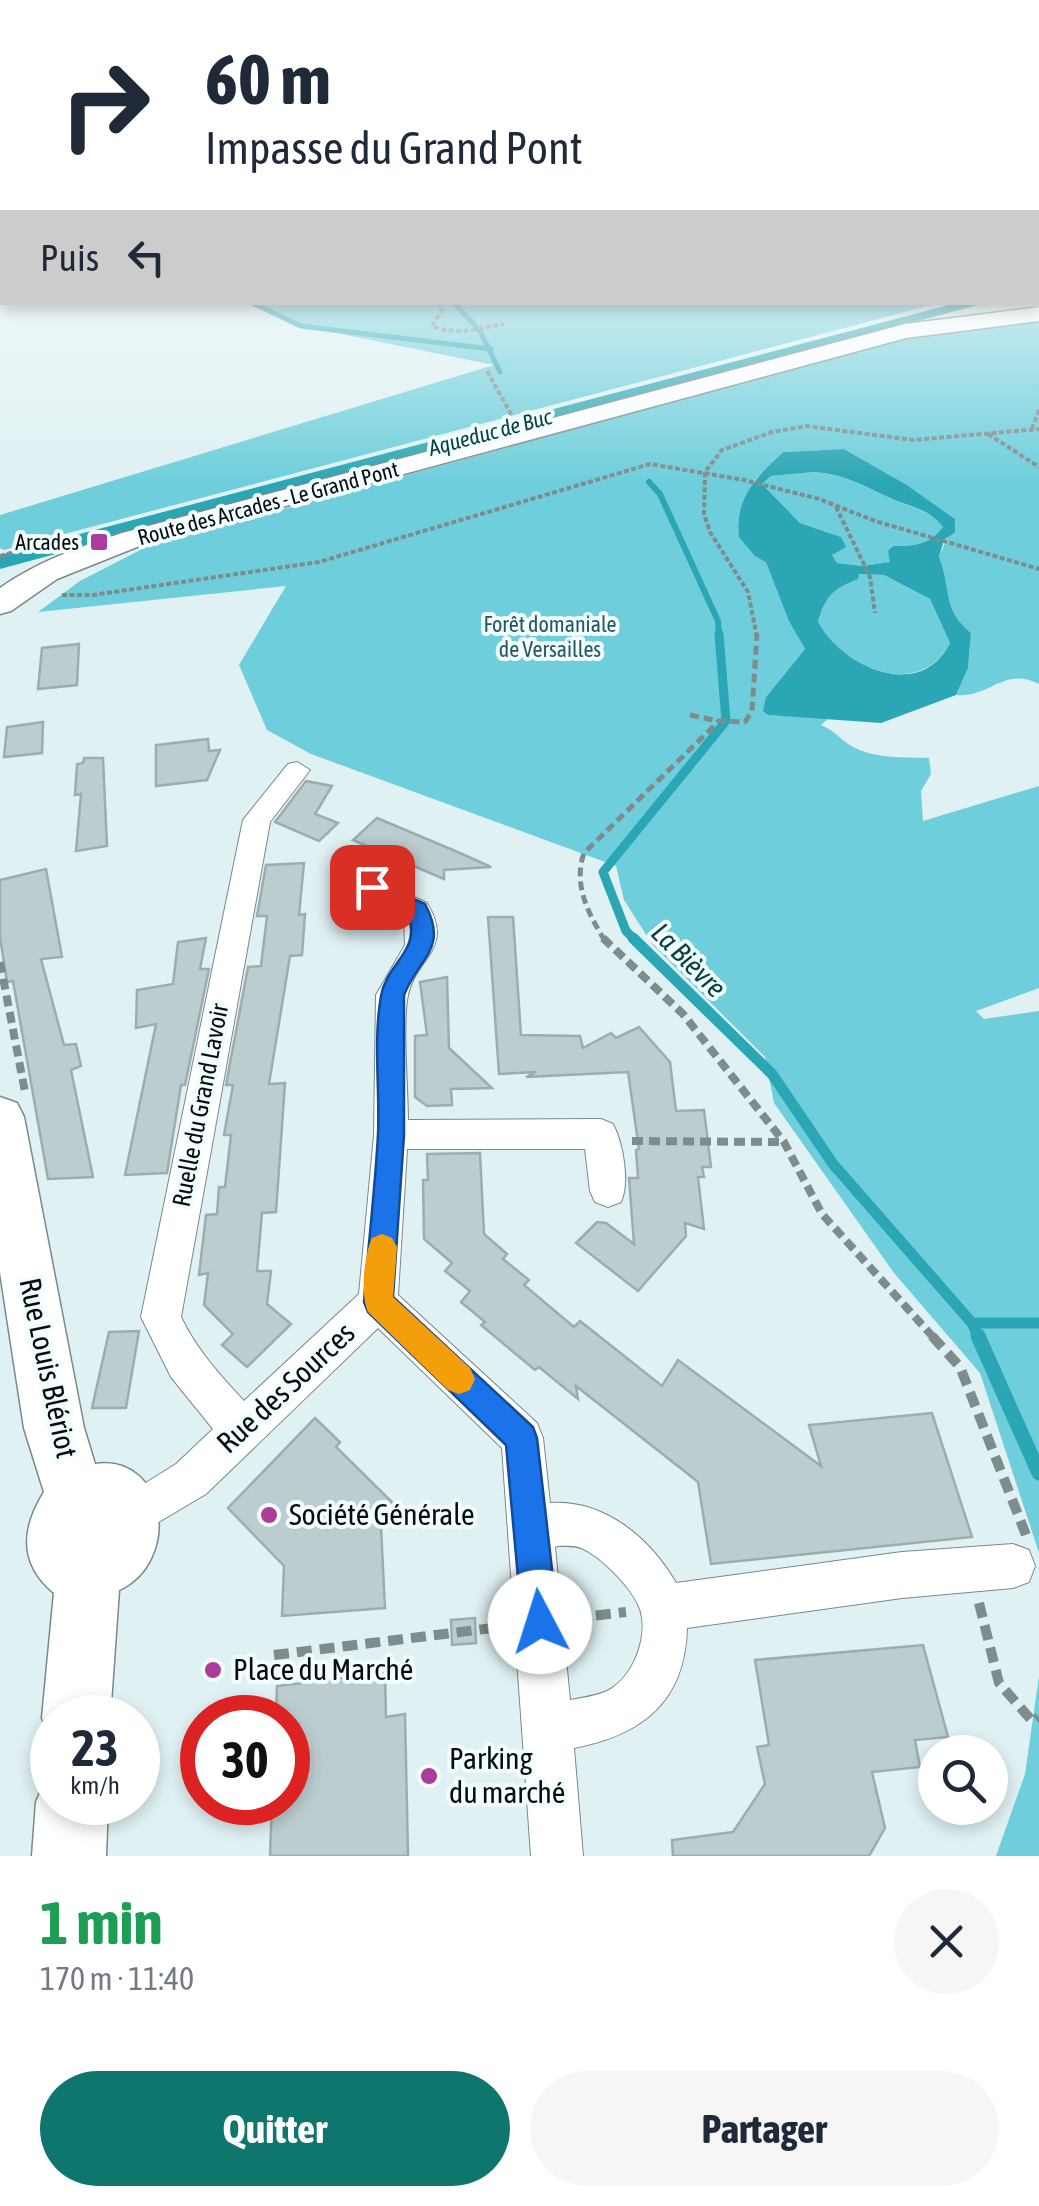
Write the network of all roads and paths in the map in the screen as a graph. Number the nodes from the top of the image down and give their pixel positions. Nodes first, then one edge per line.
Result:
1 (440, 312) edge
2 (1039, 314) edge
3 (504, 324) dead end
4 (488, 371) dead end
5 (1039, 410) edge
6 (515, 421) dead end
7 (1036, 429) edge
8 (987, 433) junction
9 (1039, 467) edge
10 (705, 472) junction
11 (836, 508) junction
12 (2, 555) edge
13 (1039, 569) edge
14 (12, 594) edge
15 (57, 596) dead end
16 (876, 612) dead end
17 (690, 714) dead end
18 (719, 721) junction
19 (298, 770) dead end
20 (372, 887) dead end
21 (0, 1117) edge
22 (601, 1134) junction
23 (391, 1135) junction
24 (784, 1142) junction
25 (608, 1192) dead end
26 (378, 1302) junction
27 (241, 1429) junction
28 (103, 1509) junction
29 (531, 1528) junction
30 (1006, 1562) junction
31 (663, 1608) junction
32 (540, 1622) junction
33 (458, 1634) dead end
34 (274, 1656) dead end
35 (78, 1695) edge
36 (1039, 1717) edge
37 (546, 1728) junction
38 (71, 1825) edge
39 (69, 1856) edge
40 (556, 1856) edge

1 - 3 path
2 - 14 main road, Route des Arcades - Le Grand Pont
4 - 6 path
5 - 7 path
7 - 8 path
8 - 9 path
8 - 10 path
10 - 11 path
10 - 15 path
10 - 18 path
11 - 13 path
11 - 16 path
12 - 14 main road
17 - 18 path
18 - 24 path
19 - 27 street, Ruelle du Grand Lavoir
20 - 23 street
21 - 28 main road, Rue Louis Blériot
22 - 23 street
22 - 24 path
22 - 25 street
23 - 26 street
24 - 30 path
26 - 27 street, Rue des Sources
26 - 29 street
27 - 28 street, Rue des Sources
28 - 35 main road
29 - 31 street
29 - 32 street
30 - 31 street
30 - 36 path
31 - 32 path
31 - 37 street
32 - 37 street
33 - 34 path
37 - 40 street
38 - 39 main road

